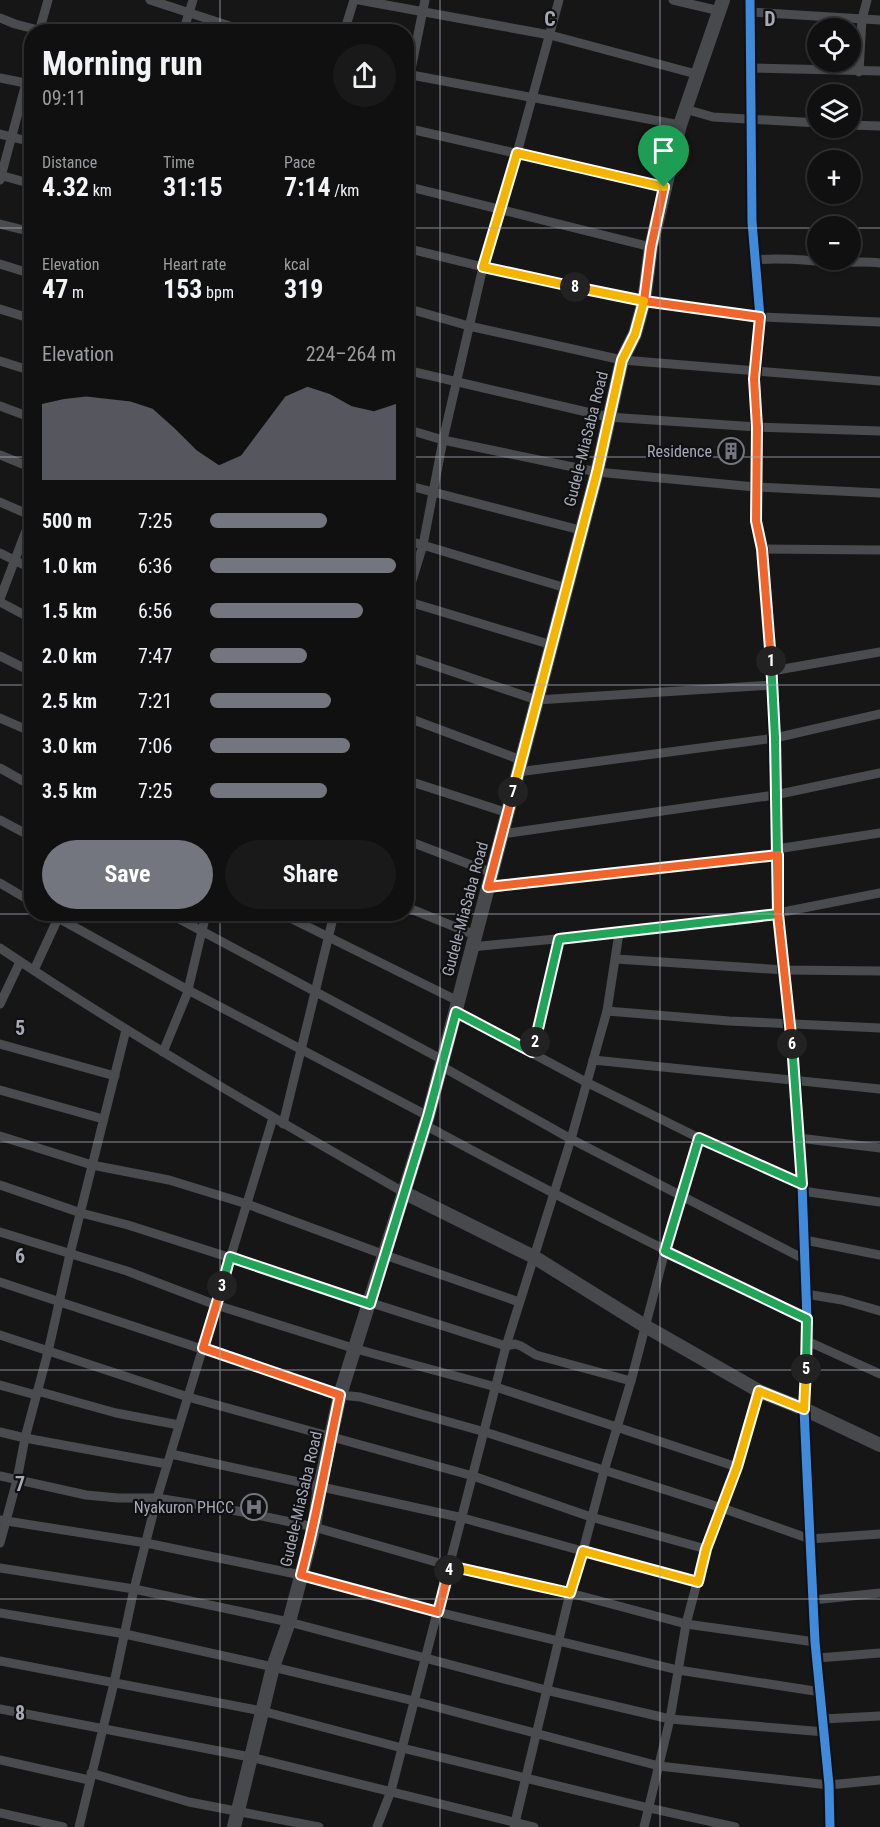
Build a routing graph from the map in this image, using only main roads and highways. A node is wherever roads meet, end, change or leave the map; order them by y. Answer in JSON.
{"nodes":[{"id":1,"x":722,"y":5,"type":"edge"},
{"id":2,"x":405,"y":1193,"type":"junction"},
{"id":3,"x":880,"y":1445,"type":"edge"},
{"id":4,"x":234,"y":1827,"type":"edge"}],
"edges":[{"from":1,"to":2,"type":"main road","name":"Gudele-MiaSaba Road"},
{"from":2,"to":3,"type":"main road"},
{"from":2,"to":4,"type":"main road","name":"Gudele-MiaSaba Road"}]}
